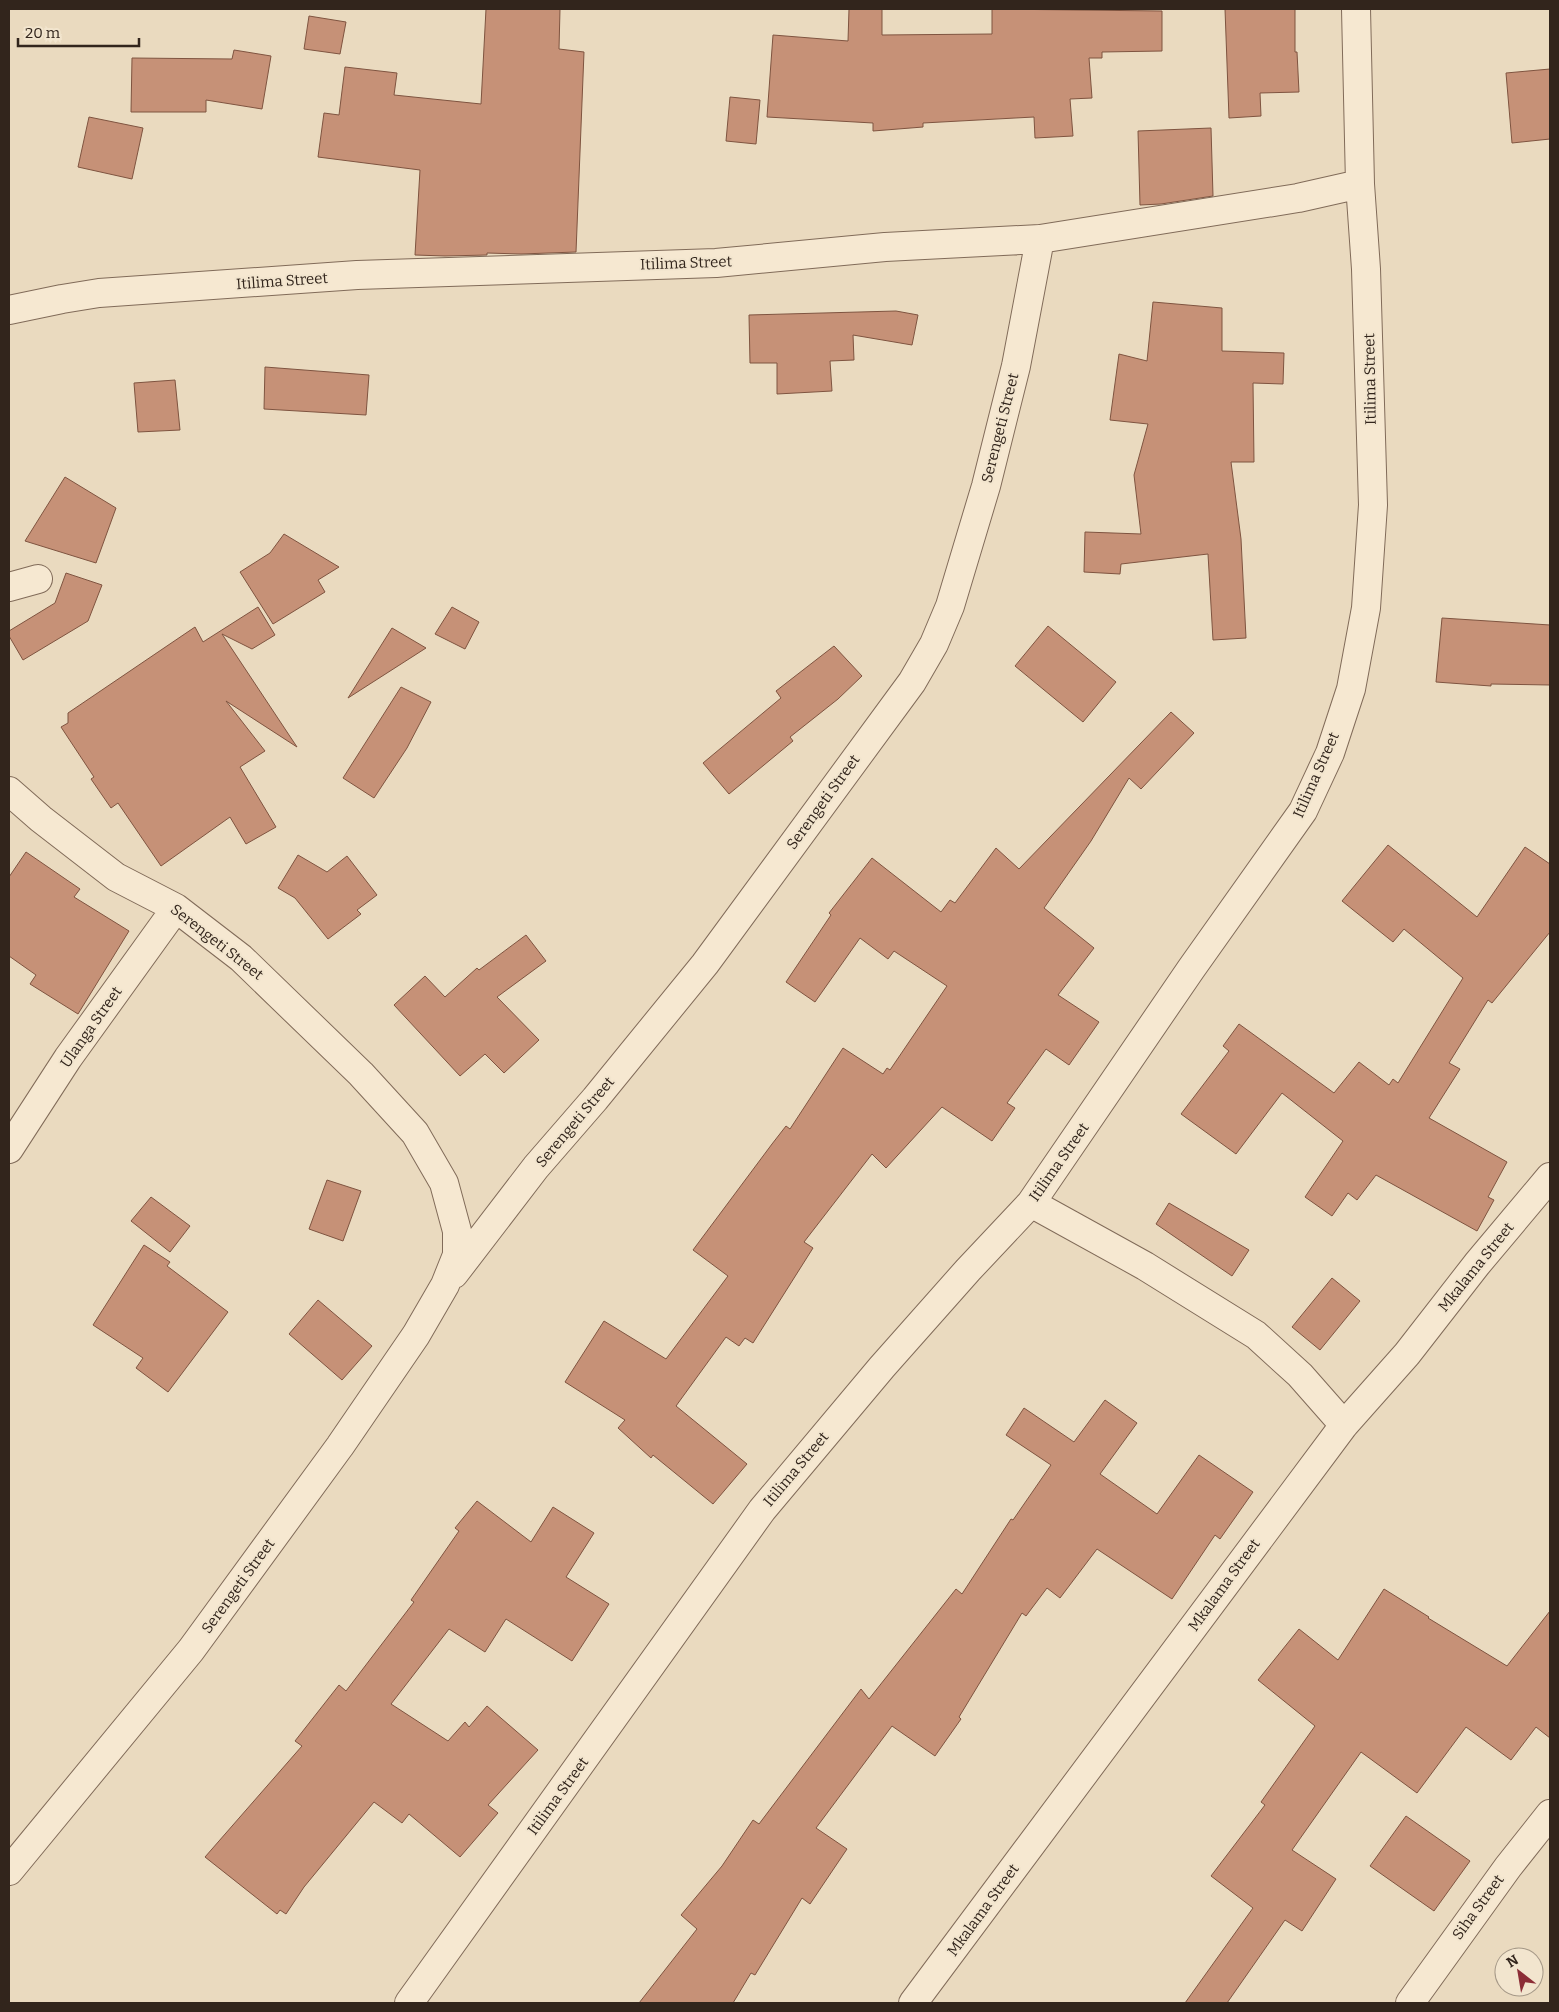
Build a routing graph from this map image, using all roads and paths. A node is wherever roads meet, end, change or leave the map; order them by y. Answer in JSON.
{"nodes":[{"id":1,"x":1356,"y":9,"type":"edge"},
{"id":2,"x":1360,"y":184,"type":"junction"},
{"id":3,"x":1040,"y":239,"type":"junction"},
{"id":4,"x":9,"y":310,"type":"edge"},
{"id":5,"x":38,"y":579,"type":"dead end"},
{"id":6,"x":9,"y":587,"type":"edge"},
{"id":7,"x":9,"y":791,"type":"edge"},
{"id":8,"x":176,"y":908,"type":"junction"},
{"id":9,"x":9,"y":1149,"type":"edge"},
{"id":10,"x":1550,"y":1177,"type":"edge"},
{"id":11,"x":1031,"y":1203,"type":"junction"},
{"id":12,"x":445,"y":1285,"type":"junction"},
{"id":13,"x":1344,"y":1425,"type":"junction"},
{"id":14,"x":1550,"y":1814,"type":"edge"},
{"id":15,"x":9,"y":1871,"type":"edge"},
{"id":16,"x":409,"y":2003,"type":"edge"},
{"id":17,"x":913,"y":2003,"type":"edge"},
{"id":18,"x":1410,"y":2003,"type":"edge"}],
"edges":[{"from":1,"to":2,"type":"street","name":"Itilima Street"},
{"from":2,"to":3,"type":"street","name":"Itilima Street"},
{"from":2,"to":11,"type":"street","name":"Itilima Street"},
{"from":3,"to":4,"type":"street","name":"Itilima Street"},
{"from":3,"to":12,"type":"street","name":"Serengeti Street"},
{"from":5,"to":6,"type":"street"},
{"from":7,"to":8,"type":"street","name":"Serengeti Street"},
{"from":8,"to":9,"type":"street","name":"Ulanga Street"},
{"from":8,"to":12,"type":"street","name":"Serengeti Street"},
{"from":10,"to":13,"type":"street","name":"Mkalama Street"},
{"from":11,"to":13,"type":"street"},
{"from":11,"to":16,"type":"street","name":"Itilima Street"},
{"from":12,"to":15,"type":"street","name":"Serengeti Street"},
{"from":13,"to":17,"type":"street","name":"Mkalama Street"},
{"from":14,"to":18,"type":"street","name":"Siha Street"}]}
